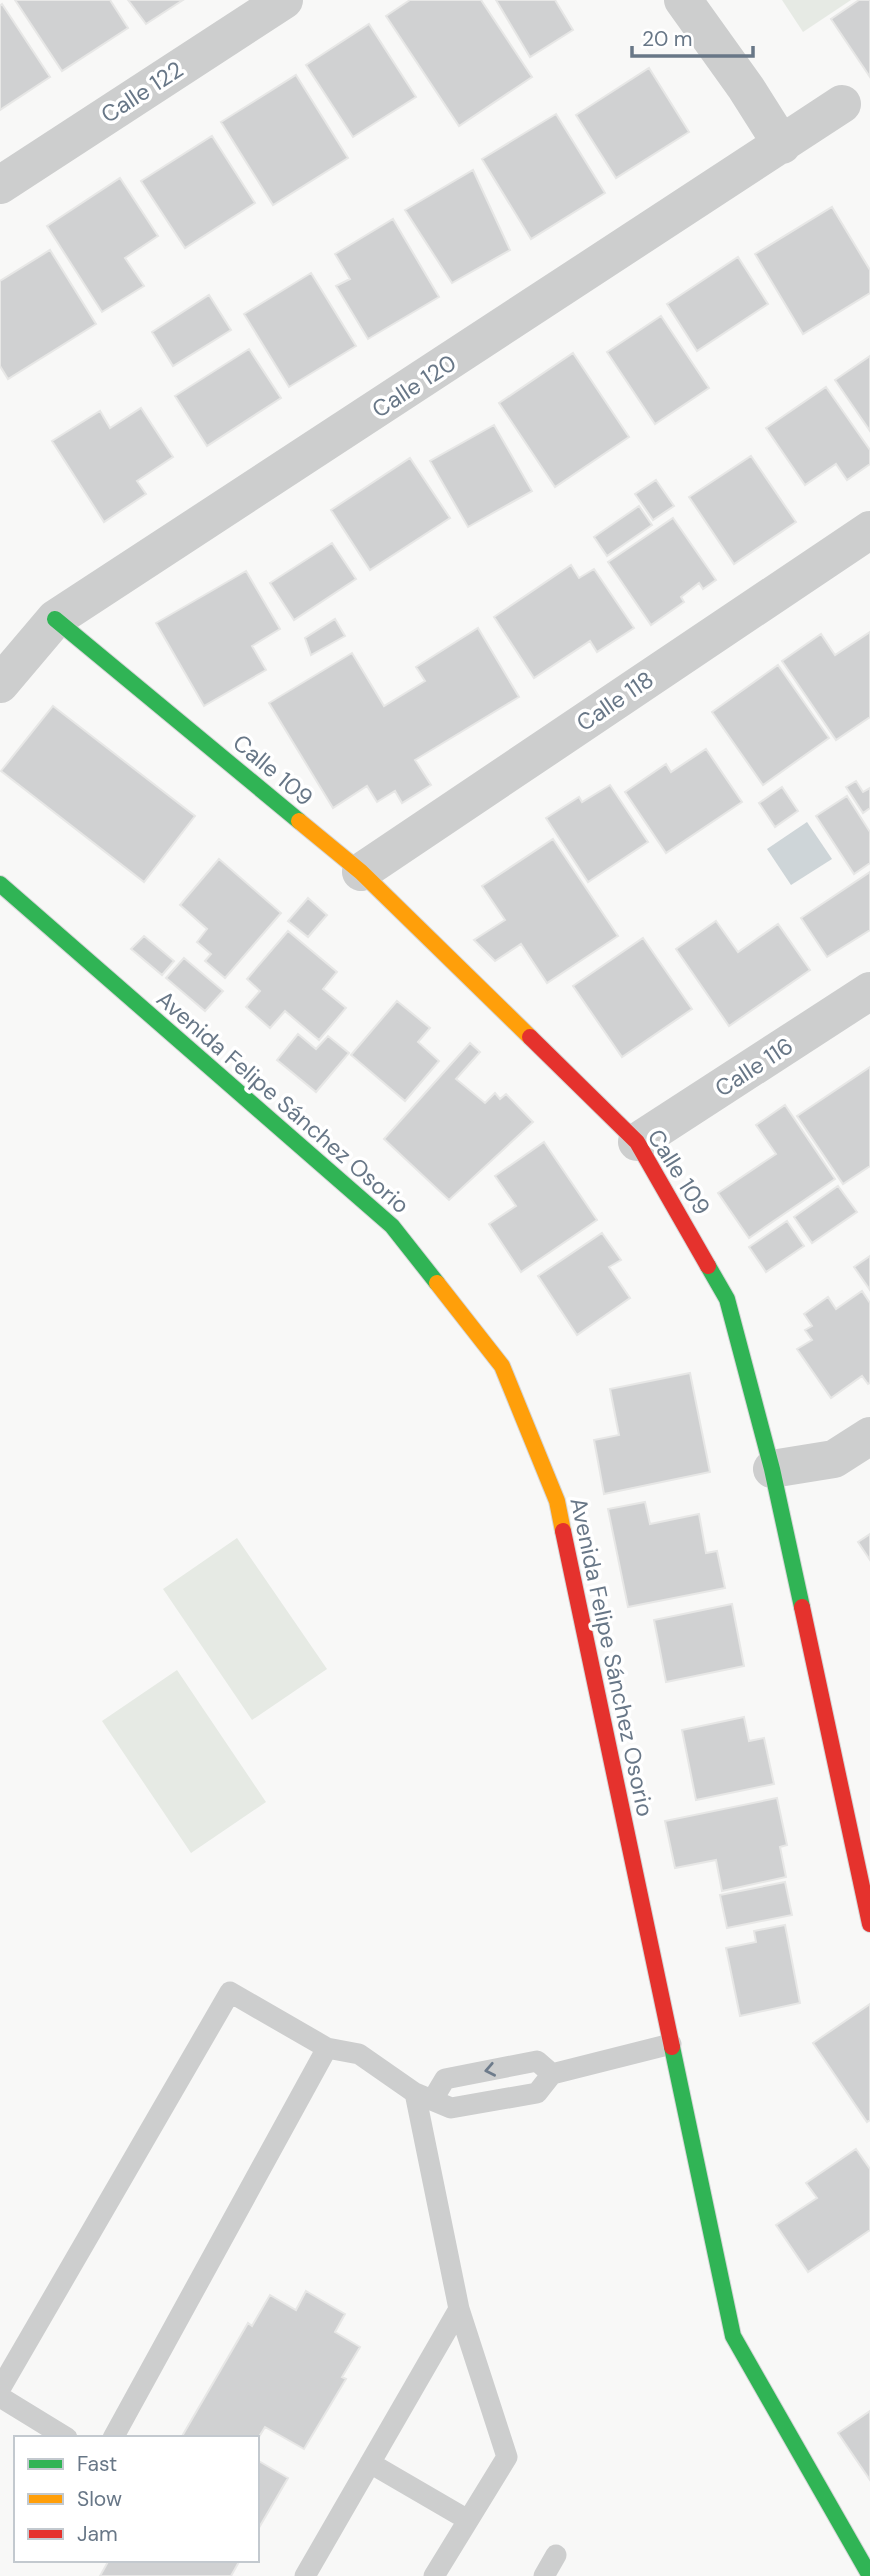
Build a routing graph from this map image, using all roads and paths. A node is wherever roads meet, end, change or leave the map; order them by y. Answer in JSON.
{"nodes":[{"id":1,"x":284,"y":0,"type":"edge"},
{"id":2,"x":683,"y":0,"type":"edge"},
{"id":3,"x":842,"y":104,"type":"dead end"},
{"id":4,"x":782,"y":145,"type":"junction"},
{"id":5,"x":0,"y":185,"type":"edge"},
{"id":6,"x":870,"y":530,"type":"edge"},
{"id":7,"x":55,"y":620,"type":"junction"},
{"id":8,"x":0,"y":684,"type":"edge"},
{"id":9,"x":361,"y":872,"type":"junction"},
{"id":10,"x":0,"y":884,"type":"edge"},
{"id":11,"x":870,"y":991,"type":"edge"},
{"id":12,"x":637,"y":1142,"type":"junction"},
{"id":13,"x":870,"y":1436,"type":"edge"},
{"id":14,"x":772,"y":1469,"type":"junction"},
{"id":15,"x":868,"y":1904,"type":"edge"},
{"id":16,"x":671,"y":2044,"type":"junction"},
{"id":17,"x":327,"y":2048,"type":"junction"},
{"id":18,"x":552,"y":2074,"type":"junction"},
{"id":19,"x":424,"y":2096,"type":"junction"},
{"id":20,"x":459,"y":2309,"type":"junction"},
{"id":21,"x":0,"y":2389,"type":"edge"},
{"id":22,"x":0,"y":2397,"type":"edge"},
{"id":23,"x":64,"y":2436,"type":"edge"},
{"id":24,"x":114,"y":2436,"type":"edge"},
{"id":25,"x":370,"y":2462,"type":"junction"},
{"id":26,"x":468,"y":2521,"type":"junction"},
{"id":27,"x":556,"y":2555,"type":"dead end"},
{"id":28,"x":305,"y":2576,"type":"edge"},
{"id":29,"x":434,"y":2576,"type":"edge"},
{"id":30,"x":544,"y":2576,"type":"edge"},
{"id":31,"x":870,"y":2576,"type":"edge"}],
"edges":[{"from":1,"to":5,"type":"street","name":"Calle 122"},
{"from":2,"to":4,"type":"street"},
{"from":3,"to":4,"type":"street","name":"Calle 120"},
{"from":4,"to":7,"type":"street","name":"Calle 120"},
{"from":6,"to":9,"type":"street","name":"Calle 118"},
{"from":7,"to":8,"type":"street","name":"Calle 120"},
{"from":7,"to":9,"type":"street","name":"Calle 109"},
{"from":9,"to":12,"type":"street","name":"Calle 109"},
{"from":10,"to":16,"type":"street","name":"Avenida Felipe Sánchez Osorio"},
{"from":11,"to":12,"type":"street","name":"Calle 116"},
{"from":12,"to":14,"type":"street","name":"Calle 109"},
{"from":13,"to":14,"type":"street"},
{"from":14,"to":15,"type":"street","name":"Calle 109"},
{"from":16,"to":18,"type":"lane"},
{"from":16,"to":31,"type":"street","name":"Avenida Felipe Sánchez Osorio"},
{"from":17,"to":19,"type":"lane"},
{"from":17,"to":21,"type":"lane"},
{"from":17,"to":24,"type":"lane"},
{"from":18,"to":19,"type":"lane"},
{"from":18,"to":19,"type":"lane","one_way":true},
{"from":19,"to":20,"type":"lane"},
{"from":20,"to":25,"type":"lane"},
{"from":20,"to":26,"type":"lane"},
{"from":22,"to":23,"type":"lane"},
{"from":25,"to":26,"type":"lane"},
{"from":25,"to":28,"type":"lane"},
{"from":26,"to":29,"type":"lane"},
{"from":27,"to":30,"type":"lane"}]}
